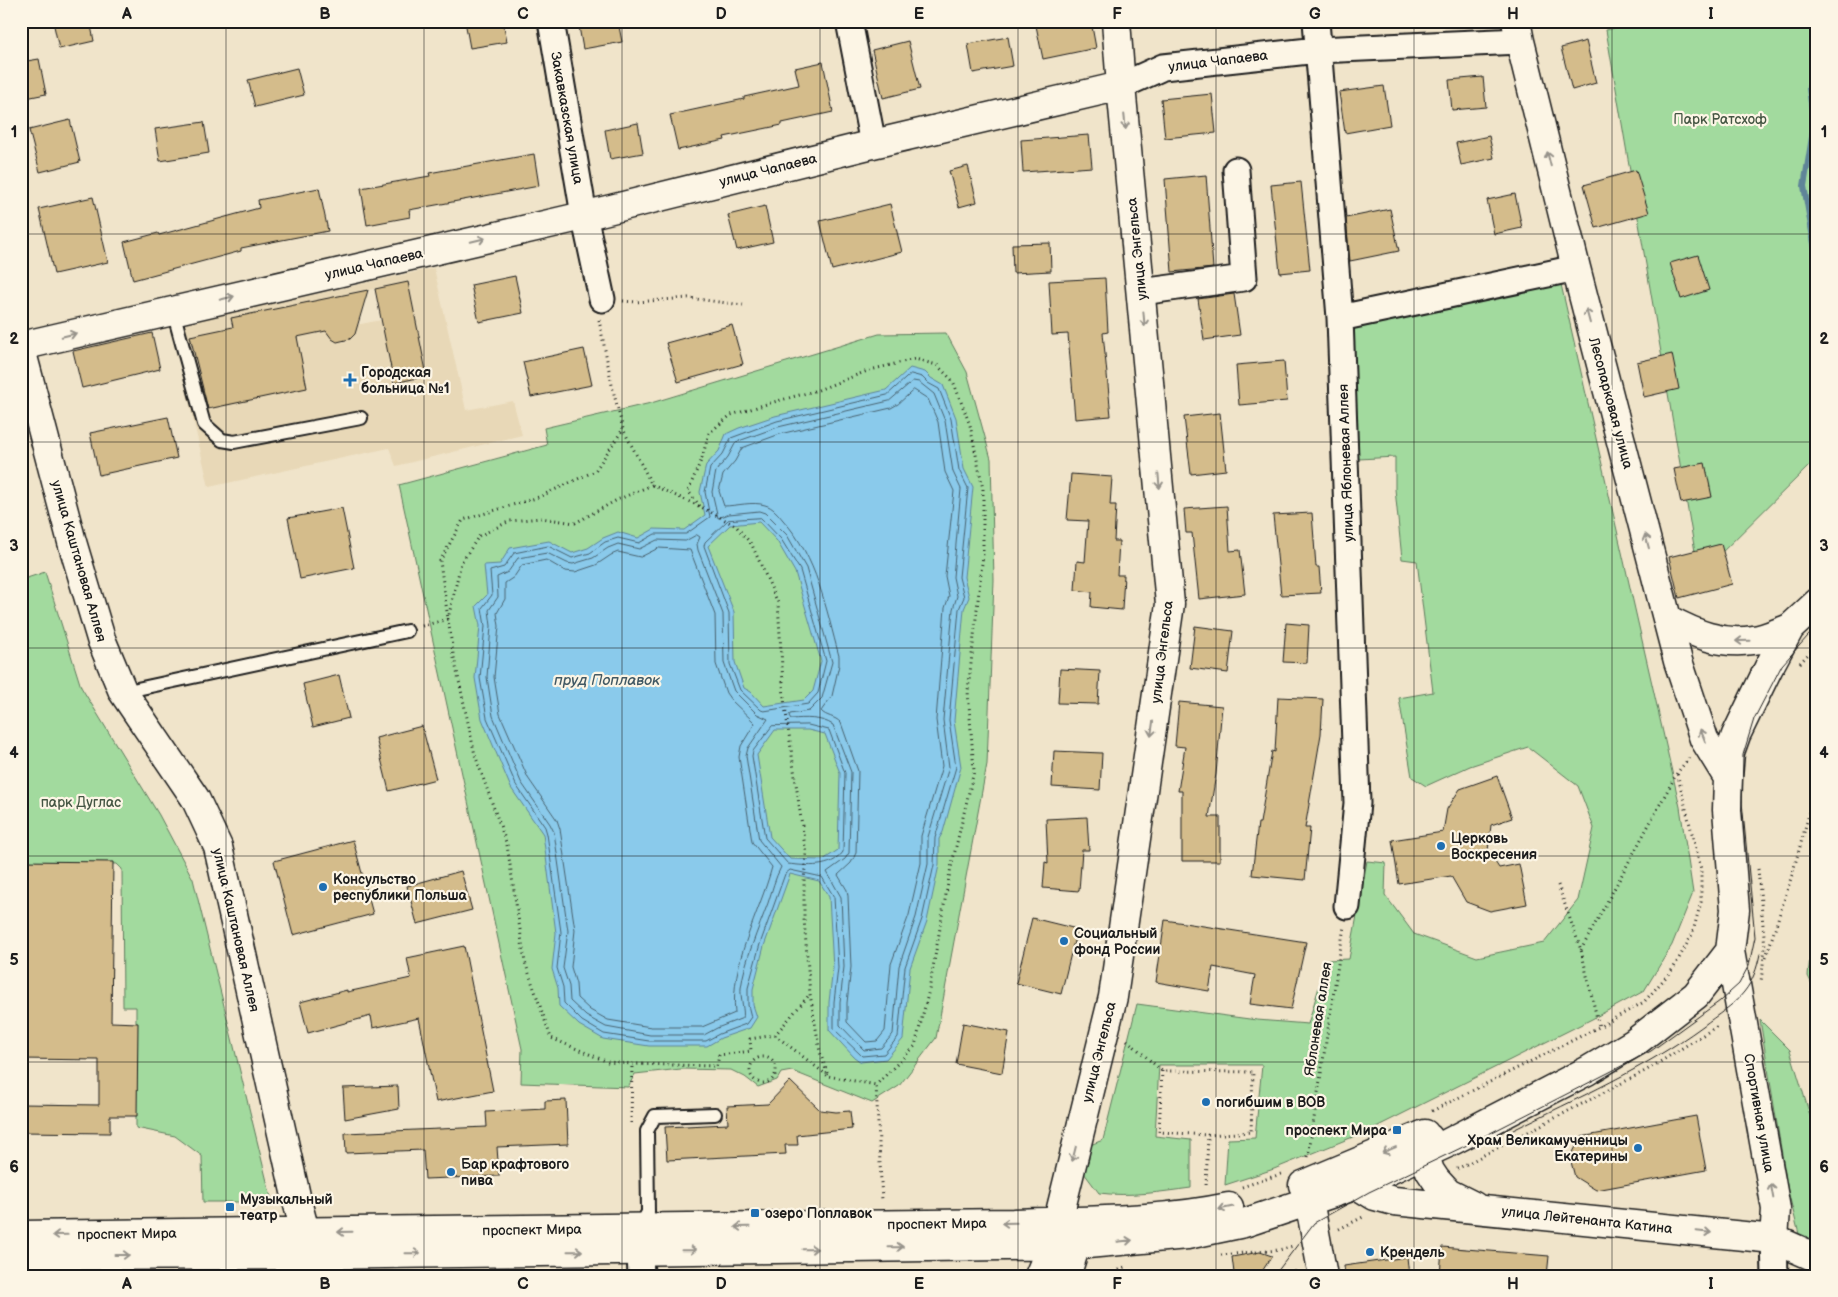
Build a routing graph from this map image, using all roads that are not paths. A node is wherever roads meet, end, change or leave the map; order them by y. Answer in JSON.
{"nodes":[{"id":1,"x":551,"y":21,"type":"edge"},
{"id":2,"x":849,"y":21,"type":"edge"},
{"id":3,"x":1116,"y":21,"type":"edge"},
{"id":4,"x":1316,"y":21,"type":"edge"},
{"id":5,"x":1518,"y":31,"type":"edge"},
{"id":6,"x":1318,"y":50,"type":"junction"},
{"id":7,"x":1121,"y":86,"type":"junction"},
{"id":8,"x":873,"y":144,"type":"junction"},
{"id":9,"x":1236,"y":170,"type":"dead end"},
{"id":10,"x":584,"y":215,"type":"junction"},
{"id":11,"x":1576,"y":268,"type":"junction"},
{"id":12,"x":1141,"y":292,"type":"junction"},
{"id":13,"x":602,"y":299,"type":"road end"},
{"id":14,"x":173,"y":310,"type":"junction"},
{"id":15,"x":1340,"y":318,"type":"junction"},
{"id":16,"x":21,"y":347,"type":"edge"},
{"id":17,"x":361,"y":418,"type":"dead end"},
{"id":18,"x":1817,"y":603,"type":"edge"},
{"id":19,"x":1667,"y":619,"type":"junction"},
{"id":20,"x":1790,"y":628,"type":"junction"},
{"id":21,"x":407,"y":631,"type":"road end"},
{"id":22,"x":123,"y":692,"type":"junction"},
{"id":23,"x":1728,"y":778,"type":"junction"},
{"id":24,"x":1348,"y":906,"type":"road end"},
{"id":25,"x":1730,"y":951,"type":"junction"},
{"id":26,"x":1696,"y":995,"type":"junction"},
{"id":27,"x":1739,"y":1013,"type":"junction"},
{"id":28,"x":716,"y":1114,"type":"dead end"},
{"id":29,"x":1428,"y":1133,"type":"junction"},
{"id":30,"x":1303,"y":1181,"type":"junction"},
{"id":31,"x":1357,"y":1185,"type":"junction"},
{"id":32,"x":1482,"y":1210,"type":"junction"},
{"id":33,"x":1066,"y":1233,"type":"junction"},
{"id":34,"x":21,"y":1235,"type":"edge"},
{"id":35,"x":1774,"y":1239,"type":"junction"},
{"id":36,"x":640,"y":1252,"type":"edge"},
{"id":37,"x":311,"y":1254,"type":"edge"},
{"id":38,"x":21,"y":1256,"type":"edge"},
{"id":39,"x":1817,"y":1258,"type":"edge"},
{"id":40,"x":1039,"y":1276,"type":"edge"},
{"id":41,"x":1066,"y":1276,"type":"edge"},
{"id":42,"x":1323,"y":1276,"type":"edge"},
{"id":43,"x":1775,"y":1276,"type":"edge"}],
"edges":[{"from":1,"to":10,"type":"street","name":"Закавказская улица"},
{"from":2,"to":8,"type":"street"},
{"from":3,"to":7,"type":"street","name":"улица Энгельса"},
{"from":4,"to":6,"type":"street","name":"улица Яблоневая Аллея"},
{"from":5,"to":6,"type":"street","name":"улица Чапаева"},
{"from":11,"to":5,"type":"street","name":"Лесопарковая улица","one_way":true},
{"from":6,"to":7,"type":"street","name":"улица Чапаева"},
{"from":6,"to":15,"type":"street","name":"улица Яблоневая Аллея"},
{"from":7,"to":8,"type":"street","name":"улица Чапаева"},
{"from":7,"to":12,"type":"street","name":"улица Энгельса","one_way":true},
{"from":8,"to":10,"type":"street","name":"улица Чапаева"},
{"from":9,"to":12,"type":"street"},
{"from":10,"to":13,"type":"street","name":"Закавказская улица"},
{"from":14,"to":10,"type":"street","name":"улица Чапаева","one_way":true},
{"from":11,"to":15,"type":"street"},
{"from":19,"to":11,"type":"street","name":"Лесопарковая улица","one_way":true},
{"from":12,"to":33,"type":"street","name":"улица Энгельса","one_way":true},
{"from":16,"to":14,"type":"street","name":"улица Чапаева","one_way":true},
{"from":14,"to":17,"type":"lane"},
{"from":15,"to":24,"type":"street","name":"улица Яблоневая Аллея"},
{"from":16,"to":22,"type":"street","name":"улица Каштановая Аллея"},
{"from":18,"to":20,"type":"street"},
{"from":20,"to":19,"type":"street","one_way":true},
{"from":23,"to":19,"type":"street","name":"Лесопарковая улица","one_way":true},
{"from":20,"to":23,"type":"street"},
{"from":21,"to":22,"type":"lane"},
{"from":22,"to":37,"type":"street","name":"улица Каштановая Аллея"},
{"from":23,"to":25,"type":"street"},
{"from":25,"to":26,"type":"street"},
{"from":25,"to":27,"type":"street","name":"Спортивная улица"},
{"from":26,"to":27,"type":"street"},
{"from":26,"to":29,"type":"street"},
{"from":35,"to":27,"type":"street","name":"Спортивная улица","one_way":true},
{"from":28,"to":36,"type":"lane"},
{"from":29,"to":30,"type":"street","name":"проспект Мира","one_way":true},
{"from":29,"to":31,"type":"street","name":"проспект Мира"},
{"from":29,"to":32,"type":"street"},
{"from":30,"to":31,"type":"street","name":"проспект Мира"},
{"from":30,"to":33,"type":"street","name":"проспект Мира"},
{"from":30,"to":42,"type":"street"},
{"from":31,"to":32,"type":"street","name":"улица Лейтенанта Катина"},
{"from":32,"to":35,"type":"street","name":"улица Лейтенанта Катина","one_way":true},
{"from":33,"to":36,"type":"street","name":"проспект Мира"},
{"from":33,"to":40,"type":"street"},
{"from":33,"to":41,"type":"street"},
{"from":37,"to":34,"type":"street","name":"проспект Мира","one_way":true},
{"from":35,"to":39,"type":"street","name":"улица Лейтенанта Катина"},
{"from":35,"to":43,"type":"street","name":"Спортивная улица"},
{"from":36,"to":37,"type":"street","name":"проспект Мира"},
{"from":38,"to":37,"type":"street","name":"проспект Мира","one_way":true}]}
